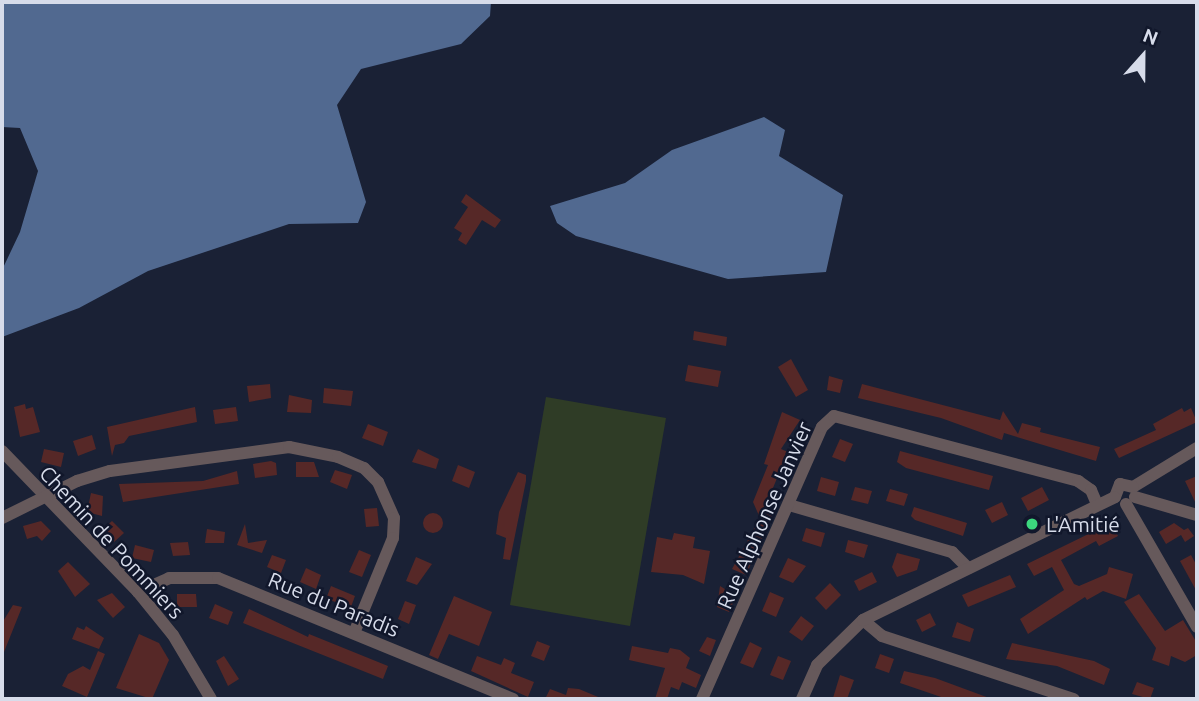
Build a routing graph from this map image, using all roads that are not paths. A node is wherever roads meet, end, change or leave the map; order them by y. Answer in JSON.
{"nodes":[{"id":1,"x":1197,"y":449,"type":"edge"},
{"id":2,"x":2,"y":451,"type":"edge"},
{"id":3,"x":1127,"y":496,"type":"junction"},
{"id":4,"x":46,"y":499,"type":"junction"},
{"id":5,"x":1097,"y":504,"type":"junction"},
{"id":6,"x":789,"y":505,"type":"junction"},
{"id":7,"x":1197,"y":514,"type":"edge"},
{"id":8,"x":2,"y":518,"type":"edge"},
{"id":9,"x":968,"y":568,"type":"junction"},
{"id":10,"x":138,"y":592,"type":"junction"},
{"id":11,"x":863,"y":620,"type":"junction"},
{"id":12,"x":1197,"y":627,"type":"edge"},
{"id":13,"x":354,"y":633,"type":"junction"},
{"id":14,"x":1038,"y":694,"type":"edge"},
{"id":15,"x":211,"y":699,"type":"edge"},
{"id":16,"x":513,"y":699,"type":"edge"},
{"id":17,"x":702,"y":699,"type":"edge"},
{"id":18,"x":802,"y":699,"type":"edge"},
{"id":19,"x":1074,"y":699,"type":"edge"}],
"edges":[{"from":1,"to":3,"type":"street"},
{"from":2,"to":4,"type":"street","name":"Chemin de Pommiers"},
{"from":3,"to":5,"type":"street"},
{"from":3,"to":7,"type":"street"},
{"from":3,"to":12,"type":"street"},
{"from":4,"to":8,"type":"street"},
{"from":4,"to":10,"type":"street","name":"Chemin de Pommiers"},
{"from":4,"to":13,"type":"street"},
{"from":5,"to":6,"type":"street","name":"Rue Alphonse Janvier"},
{"from":5,"to":9,"type":"street"},
{"from":6,"to":9,"type":"street"},
{"from":6,"to":17,"type":"street","name":"Rue Alphonse Janvier"},
{"from":9,"to":11,"type":"street"},
{"from":10,"to":13,"type":"street","name":"Rue du Paradis"},
{"from":10,"to":15,"type":"street","name":"Chemin de Pommiers"},
{"from":11,"to":14,"type":"street"},
{"from":11,"to":18,"type":"street"},
{"from":13,"to":16,"type":"street","name":"Rue du Paradis"},
{"from":14,"to":19,"type":"street"}]}
